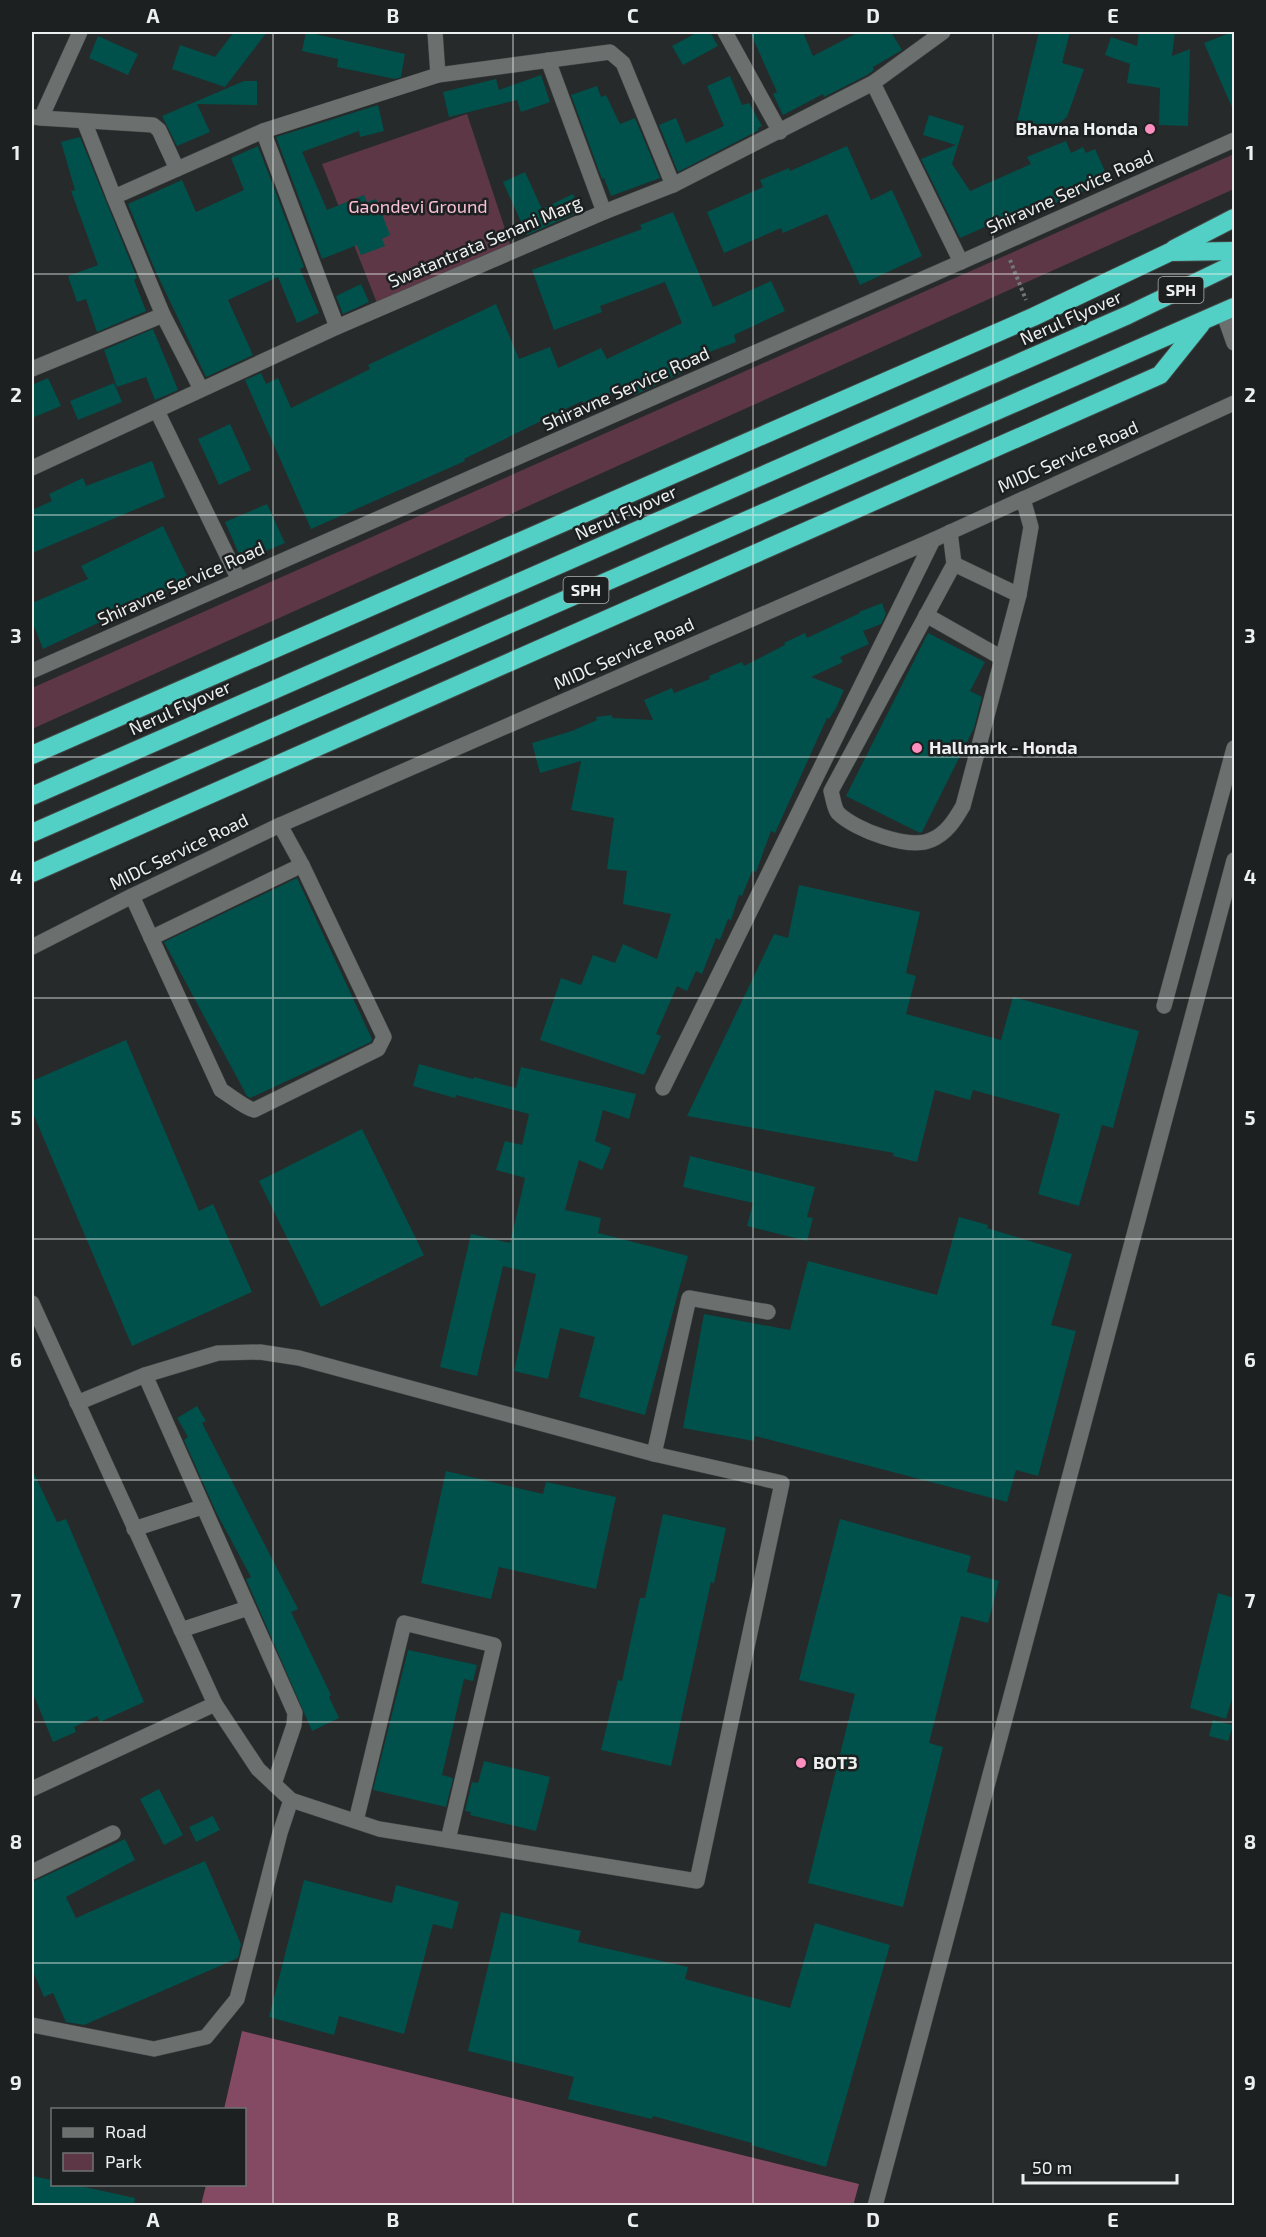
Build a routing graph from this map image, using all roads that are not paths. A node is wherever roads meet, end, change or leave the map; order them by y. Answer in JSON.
{"nodes":[{"id":1,"x":80,"y":32,"type":"edge"},
{"id":2,"x":435,"y":32,"type":"edge"},
{"id":3,"x":725,"y":32,"type":"edge"},
{"id":4,"x":943,"y":32,"type":"edge"},
{"id":5,"x":548,"y":60,"type":"junction"},
{"id":6,"x":438,"y":75,"type":"junction"},
{"id":7,"x":873,"y":82,"type":"junction"},
{"id":8,"x":36,"y":117,"type":"edge"},
{"id":9,"x":84,"y":121,"type":"junction"},
{"id":10,"x":263,"y":131,"type":"junction"},
{"id":11,"x":780,"y":132,"type":"junction"},
{"id":12,"x":1234,"y":140,"type":"edge"},
{"id":13,"x":177,"y":169,"type":"junction"},
{"id":14,"x":673,"y":185,"type":"junction"},
{"id":15,"x":114,"y":197,"type":"junction"},
{"id":16,"x":604,"y":212,"type":"junction"},
{"id":17,"x":1234,"y":218,"type":"edge"},
{"id":18,"x":1234,"y":251,"type":"edge"},
{"id":19,"x":1170,"y":252,"type":"junction"},
{"id":20,"x":961,"y":262,"type":"junction"},
{"id":21,"x":1234,"y":264,"type":"edge"},
{"id":22,"x":1229,"y":309,"type":"edge"},
{"id":23,"x":163,"y":315,"type":"junction"},
{"id":24,"x":1204,"y":321,"type":"junction"},
{"id":25,"x":337,"y":327,"type":"junction"},
{"id":26,"x":1234,"y":343,"type":"edge"},
{"id":27,"x":32,"y":369,"type":"edge"},
{"id":28,"x":201,"y":389,"type":"junction"},
{"id":29,"x":1234,"y":403,"type":"edge"},
{"id":30,"x":157,"y":411,"type":"junction"},
{"id":31,"x":32,"y":468,"type":"edge"},
{"id":32,"x":1023,"y":499,"type":"junction"},
{"id":33,"x":950,"y":532,"type":"junction"},
{"id":34,"x":933,"y":540,"type":"junction"},
{"id":35,"x":954,"y":564,"type":"junction"},
{"id":36,"x":240,"y":580,"type":"junction"},
{"id":37,"x":1019,"y":595,"type":"junction"},
{"id":38,"x":926,"y":615,"type":"junction"},
{"id":39,"x":1002,"y":658,"type":"junction"},
{"id":40,"x":32,"y":671,"type":"edge"},
{"id":41,"x":1234,"y":748,"type":"edge"},
{"id":42,"x":32,"y":755,"type":"edge"},
{"id":43,"x":32,"y":796,"type":"edge"},
{"id":44,"x":280,"y":825,"type":"junction"},
{"id":45,"x":32,"y":833,"type":"edge"},
{"id":46,"x":1234,"y":860,"type":"edge"},
{"id":47,"x":302,"y":865,"type":"junction"},
{"id":48,"x":32,"y":873,"type":"edge"},
{"id":49,"x":132,"y":896,"type":"junction"},
{"id":50,"x":151,"y":938,"type":"junction"},
{"id":51,"x":32,"y":947,"type":"edge"},
{"id":52,"x":1164,"y":1006,"type":"dead end"},
{"id":53,"x":663,"y":1088,"type":"dead end"},
{"id":54,"x":32,"y":1303,"type":"edge"},
{"id":55,"x":768,"y":1312,"type":"dead end"},
{"id":56,"x":145,"y":1376,"type":"junction"},
{"id":57,"x":77,"y":1403,"type":"junction"},
{"id":58,"x":654,"y":1454,"type":"junction"},
{"id":59,"x":202,"y":1507,"type":"junction"},
{"id":60,"x":134,"y":1529,"type":"junction"},
{"id":61,"x":248,"y":1608,"type":"junction"},
{"id":62,"x":181,"y":1630,"type":"junction"},
{"id":63,"x":215,"y":1704,"type":"junction"},
{"id":64,"x":274,"y":1784,"type":"junction"},
{"id":65,"x":32,"y":1789,"type":"edge"},
{"id":66,"x":291,"y":1800,"type":"junction"},
{"id":67,"x":356,"y":1821,"type":"junction"},
{"id":68,"x":112,"y":1833,"type":"dead end"},
{"id":69,"x":448,"y":1840,"type":"junction"},
{"id":70,"x":32,"y":1872,"type":"edge"},
{"id":71,"x":32,"y":2025,"type":"edge"},
{"id":72,"x":875,"y":2205,"type":"edge"}],
"edges":[{"from":1,"to":8,"type":"street"},
{"from":2,"to":6,"type":"street"},
{"from":3,"to":11,"type":"street"},
{"from":4,"to":7,"type":"street","name":"Swatantrata Senani Marg"},
{"from":5,"to":6,"type":"street"},
{"from":5,"to":14,"type":"street"},
{"from":5,"to":16,"type":"street"},
{"from":6,"to":10,"type":"street"},
{"from":7,"to":11,"type":"street","name":"Swatantrata Senani Marg"},
{"from":7,"to":20,"type":"street"},
{"from":8,"to":9,"type":"street"},
{"from":9,"to":13,"type":"street"},
{"from":9,"to":15,"type":"street"},
{"from":10,"to":13,"type":"street"},
{"from":10,"to":25,"type":"street"},
{"from":11,"to":14,"type":"street","name":"Swatantrata Senani Marg"},
{"from":12,"to":20,"type":"street","name":"Shiravne Service Road"},
{"from":13,"to":15,"type":"street"},
{"from":14,"to":16,"type":"street","name":"Swatantrata Senani Marg"},
{"from":15,"to":23,"type":"street"},
{"from":16,"to":25,"type":"street","name":"Swatantrata Senani Marg"},
{"from":17,"to":19,"type":"highway"},
{"from":18,"to":19,"type":"highway"},
{"from":19,"to":42,"type":"highway"},
{"from":20,"to":36,"type":"street","name":"Shiravne Service Road"},
{"from":21,"to":43,"type":"highway","name":"Nerul Flyover","number":"SPH"},
{"from":22,"to":24,"type":"highway","number":"SPH"},
{"from":22,"to":26,"type":"street"},
{"from":23,"to":27,"type":"street"},
{"from":23,"to":28,"type":"street"},
{"from":24,"to":45,"type":"highway","number":"SPH"},
{"from":24,"to":48,"type":"highway"},
{"from":25,"to":28,"type":"street","name":"Swatantrata Senani Marg"},
{"from":28,"to":30,"type":"street","name":"Swatantrata Senani Marg"},
{"from":29,"to":32,"type":"street","name":"MIDC Service Road"},
{"from":30,"to":31,"type":"street","name":"Swatantrata Senani Marg"},
{"from":30,"to":36,"type":"street"},
{"from":32,"to":33,"type":"street","name":"MIDC Service Road"},
{"from":32,"to":37,"type":"street"},
{"from":33,"to":34,"type":"street","name":"MIDC Service Road"},
{"from":33,"to":35,"type":"street"},
{"from":34,"to":44,"type":"street","name":"MIDC Service Road"},
{"from":34,"to":53,"type":"street"},
{"from":35,"to":37,"type":"street"},
{"from":35,"to":38,"type":"street"},
{"from":36,"to":40,"type":"street","name":"Shiravne Service Road"},
{"from":37,"to":39,"type":"street"},
{"from":38,"to":39,"type":"street"},
{"from":38,"to":39,"type":"street"},
{"from":41,"to":52,"type":"street"},
{"from":44,"to":47,"type":"street"},
{"from":44,"to":49,"type":"street","name":"MIDC Service Road"},
{"from":46,"to":72,"type":"street"},
{"from":47,"to":50,"type":"street"},
{"from":47,"to":50,"type":"street"},
{"from":49,"to":50,"type":"street"},
{"from":49,"to":51,"type":"street","name":"MIDC Service Road"},
{"from":54,"to":57,"type":"street"},
{"from":55,"to":58,"type":"street"},
{"from":56,"to":57,"type":"street"},
{"from":56,"to":58,"type":"street"},
{"from":56,"to":59,"type":"street"},
{"from":57,"to":60,"type":"street"},
{"from":58,"to":69,"type":"street"},
{"from":59,"to":60,"type":"street"},
{"from":59,"to":61,"type":"street"},
{"from":60,"to":62,"type":"street"},
{"from":61,"to":62,"type":"street"},
{"from":61,"to":64,"type":"street"},
{"from":62,"to":63,"type":"street"},
{"from":63,"to":64,"type":"street"},
{"from":63,"to":65,"type":"street"},
{"from":64,"to":66,"type":"street"},
{"from":66,"to":67,"type":"street"},
{"from":66,"to":71,"type":"street"},
{"from":67,"to":69,"type":"street"},
{"from":67,"to":69,"type":"street"},
{"from":68,"to":70,"type":"street"}]}
